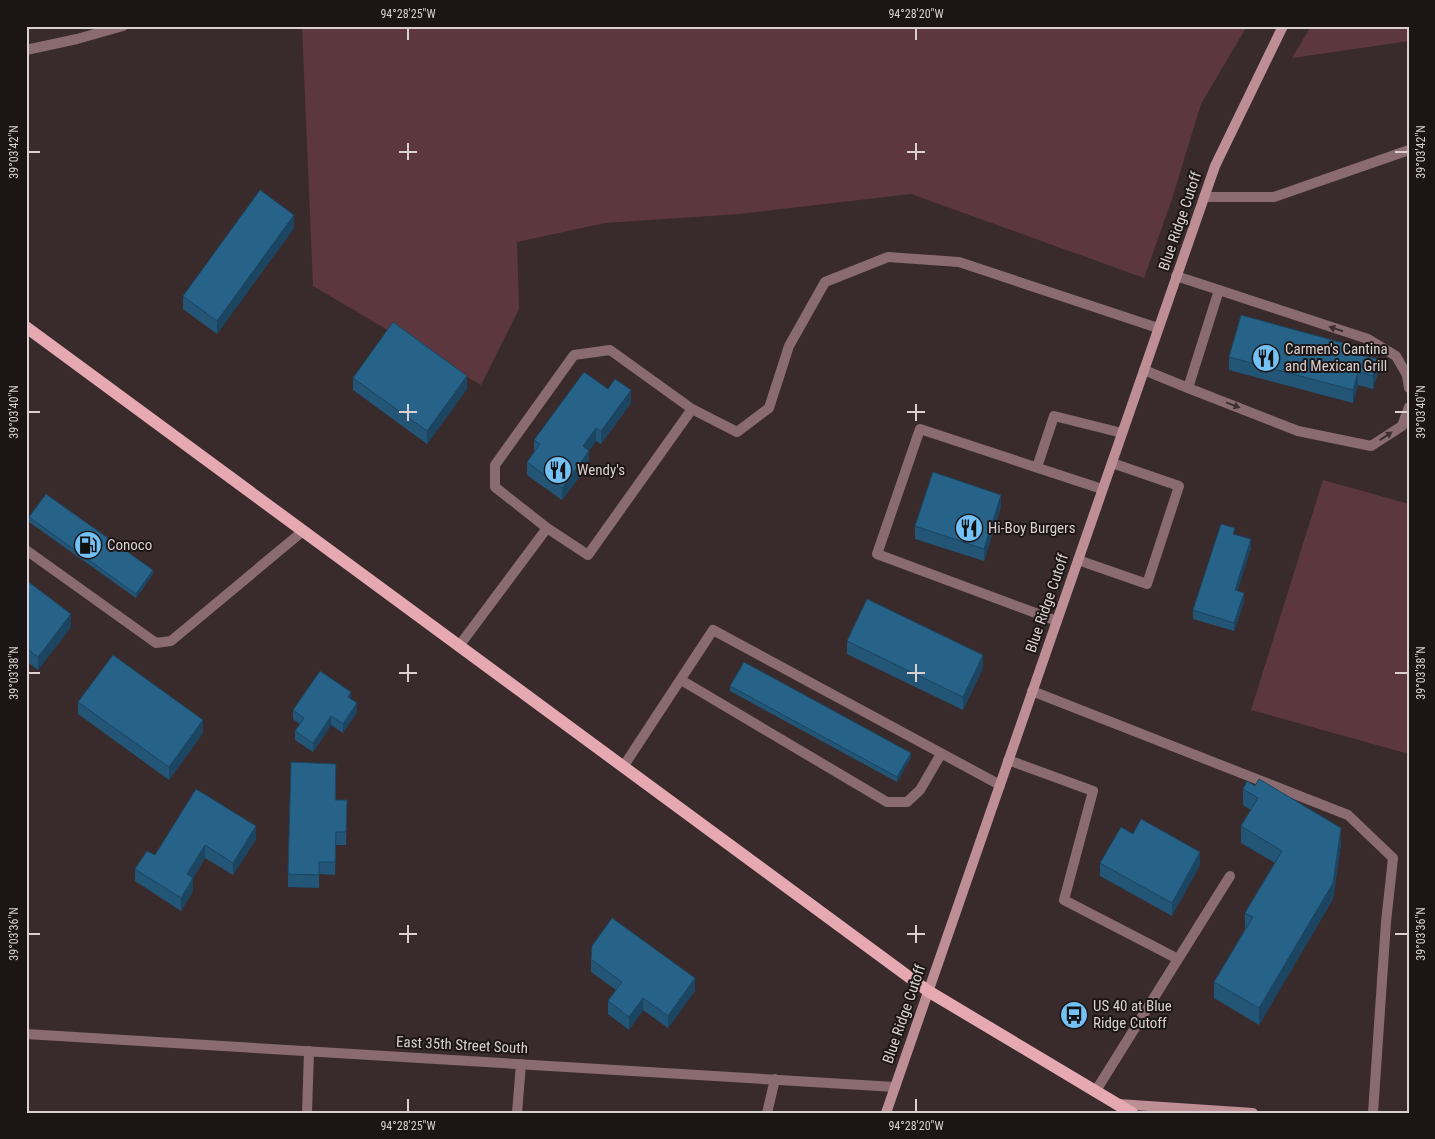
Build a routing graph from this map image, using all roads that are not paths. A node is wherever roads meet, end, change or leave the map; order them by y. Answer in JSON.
{"nodes":[{"id":1,"x":123,"y":26,"type":"edge"},
{"id":2,"x":1283,"y":26,"type":"edge"},
{"id":3,"x":26,"y":50,"type":"edge"},
{"id":4,"x":1409,"y":150,"type":"edge"},
{"id":5,"x":1204,"y":197,"type":"junction"},
{"id":6,"x":1176,"y":276,"type":"junction"},
{"id":7,"x":1219,"y":290,"type":"junction"},
{"id":8,"x":26,"y":326,"type":"edge"},
{"id":9,"x":1158,"y":328,"type":"junction"},
{"id":10,"x":1144,"y":370,"type":"junction"},
{"id":11,"x":1188,"y":388,"type":"junction"},
{"id":12,"x":1409,"y":388,"type":"edge"},
{"id":13,"x":1409,"y":407,"type":"edge"},
{"id":14,"x":692,"y":409,"type":"junction"},
{"id":15,"x":1122,"y":433,"type":"junction"},
{"id":16,"x":1112,"y":463,"type":"junction"},
{"id":17,"x":1037,"y":467,"type":"junction"},
{"id":18,"x":1102,"y":489,"type":"junction"},
{"id":19,"x":546,"y":528,"type":"junction"},
{"id":20,"x":303,"y":531,"type":"junction"},
{"id":21,"x":26,"y":550,"type":"edge"},
{"id":22,"x":1078,"y":560,"type":"junction"},
{"id":23,"x":1057,"y":621,"type":"junction"},
{"id":24,"x":459,"y":646,"type":"junction"},
{"id":25,"x":681,"y":680,"type":"junction"},
{"id":26,"x":1032,"y":691,"type":"junction"},
{"id":27,"x":941,"y":754,"type":"junction"},
{"id":28,"x":1008,"y":760,"type":"junction"},
{"id":29,"x":623,"y":767,"type":"junction"},
{"id":30,"x":1000,"y":785,"type":"junction"},
{"id":31,"x":1230,"y":876,"type":"dead end"},
{"id":32,"x":1178,"y":959,"type":"junction"},
{"id":33,"x":928,"y":991,"type":"junction"},
{"id":34,"x":26,"y":1034,"type":"edge"},
{"id":35,"x":309,"y":1051,"type":"junction"},
{"id":36,"x":521,"y":1064,"type":"junction"},
{"id":37,"x":775,"y":1080,"type":"junction"},
{"id":38,"x":895,"y":1087,"type":"junction"},
{"id":39,"x":1095,"y":1092,"type":"junction"},
{"id":40,"x":1117,"y":1104,"type":"junction"},
{"id":41,"x":307,"y":1113,"type":"edge"},
{"id":42,"x":517,"y":1113,"type":"edge"},
{"id":43,"x":768,"y":1113,"type":"edge"},
{"id":44,"x":886,"y":1113,"type":"edge"},
{"id":45,"x":1132,"y":1113,"type":"edge"},
{"id":46,"x":1253,"y":1113,"type":"edge"},
{"id":47,"x":1373,"y":1113,"type":"edge"}],
"edges":[{"from":1,"to":3,"type":"street"},
{"from":2,"to":5,"type":"main road","name":"Blue Ridge Cutoff"},
{"from":4,"to":5,"type":"street"},
{"from":5,"to":6,"type":"main road","name":"Blue Ridge Cutoff"},
{"from":6,"to":7,"type":"street"},
{"from":6,"to":9,"type":"main road","name":"Blue Ridge Cutoff"},
{"from":7,"to":11,"type":"street"},
{"from":12,"to":7,"type":"street","one_way":true},
{"from":8,"to":20,"type":"main road"},
{"from":9,"to":10,"type":"main road","name":"Blue Ridge Cutoff"},
{"from":9,"to":14,"type":"street"},
{"from":10,"to":11,"type":"street"},
{"from":10,"to":15,"type":"main road","name":"Blue Ridge Cutoff"},
{"from":11,"to":13,"type":"street","one_way":true},
{"from":14,"to":19,"type":"street"},
{"from":14,"to":19,"type":"street"},
{"from":15,"to":16,"type":"main road","name":"Blue Ridge Cutoff"},
{"from":15,"to":17,"type":"street"},
{"from":16,"to":18,"type":"main road","name":"Blue Ridge Cutoff"},
{"from":16,"to":22,"type":"street"},
{"from":17,"to":18,"type":"street"},
{"from":17,"to":23,"type":"street"},
{"from":18,"to":22,"type":"main road","name":"Blue Ridge Cutoff"},
{"from":19,"to":24,"type":"street"},
{"from":20,"to":21,"type":"street"},
{"from":20,"to":24,"type":"main road"},
{"from":22,"to":23,"type":"main road","name":"Blue Ridge Cutoff"},
{"from":23,"to":26,"type":"main road","name":"Blue Ridge Cutoff"},
{"from":24,"to":29,"type":"main road"},
{"from":25,"to":27,"type":"street"},
{"from":25,"to":27,"type":"street"},
{"from":25,"to":29,"type":"street"},
{"from":26,"to":28,"type":"main road","name":"Blue Ridge Cutoff"},
{"from":26,"to":47,"type":"street"},
{"from":27,"to":30,"type":"street"},
{"from":28,"to":30,"type":"main road","name":"Blue Ridge Cutoff"},
{"from":28,"to":32,"type":"street"},
{"from":29,"to":33,"type":"main road"},
{"from":30,"to":33,"type":"main road","name":"Blue Ridge Cutoff"},
{"from":31,"to":32,"type":"street"},
{"from":32,"to":39,"type":"street"},
{"from":33,"to":38,"type":"main road","name":"Blue Ridge Cutoff"},
{"from":33,"to":39,"type":"main road"},
{"from":34,"to":35,"type":"street","name":"East 35th Street South"},
{"from":35,"to":36,"type":"street","name":"East 35th Street South"},
{"from":35,"to":41,"type":"street"},
{"from":36,"to":37,"type":"street","name":"East 35th Street South"},
{"from":36,"to":42,"type":"street"},
{"from":37,"to":38,"type":"street","name":"East 35th Street South"},
{"from":37,"to":43,"type":"street"},
{"from":38,"to":44,"type":"main road","name":"Blue Ridge Cutoff"},
{"from":39,"to":40,"type":"main road"},
{"from":40,"to":45,"type":"main road"},
{"from":40,"to":46,"type":"main road"}]}
